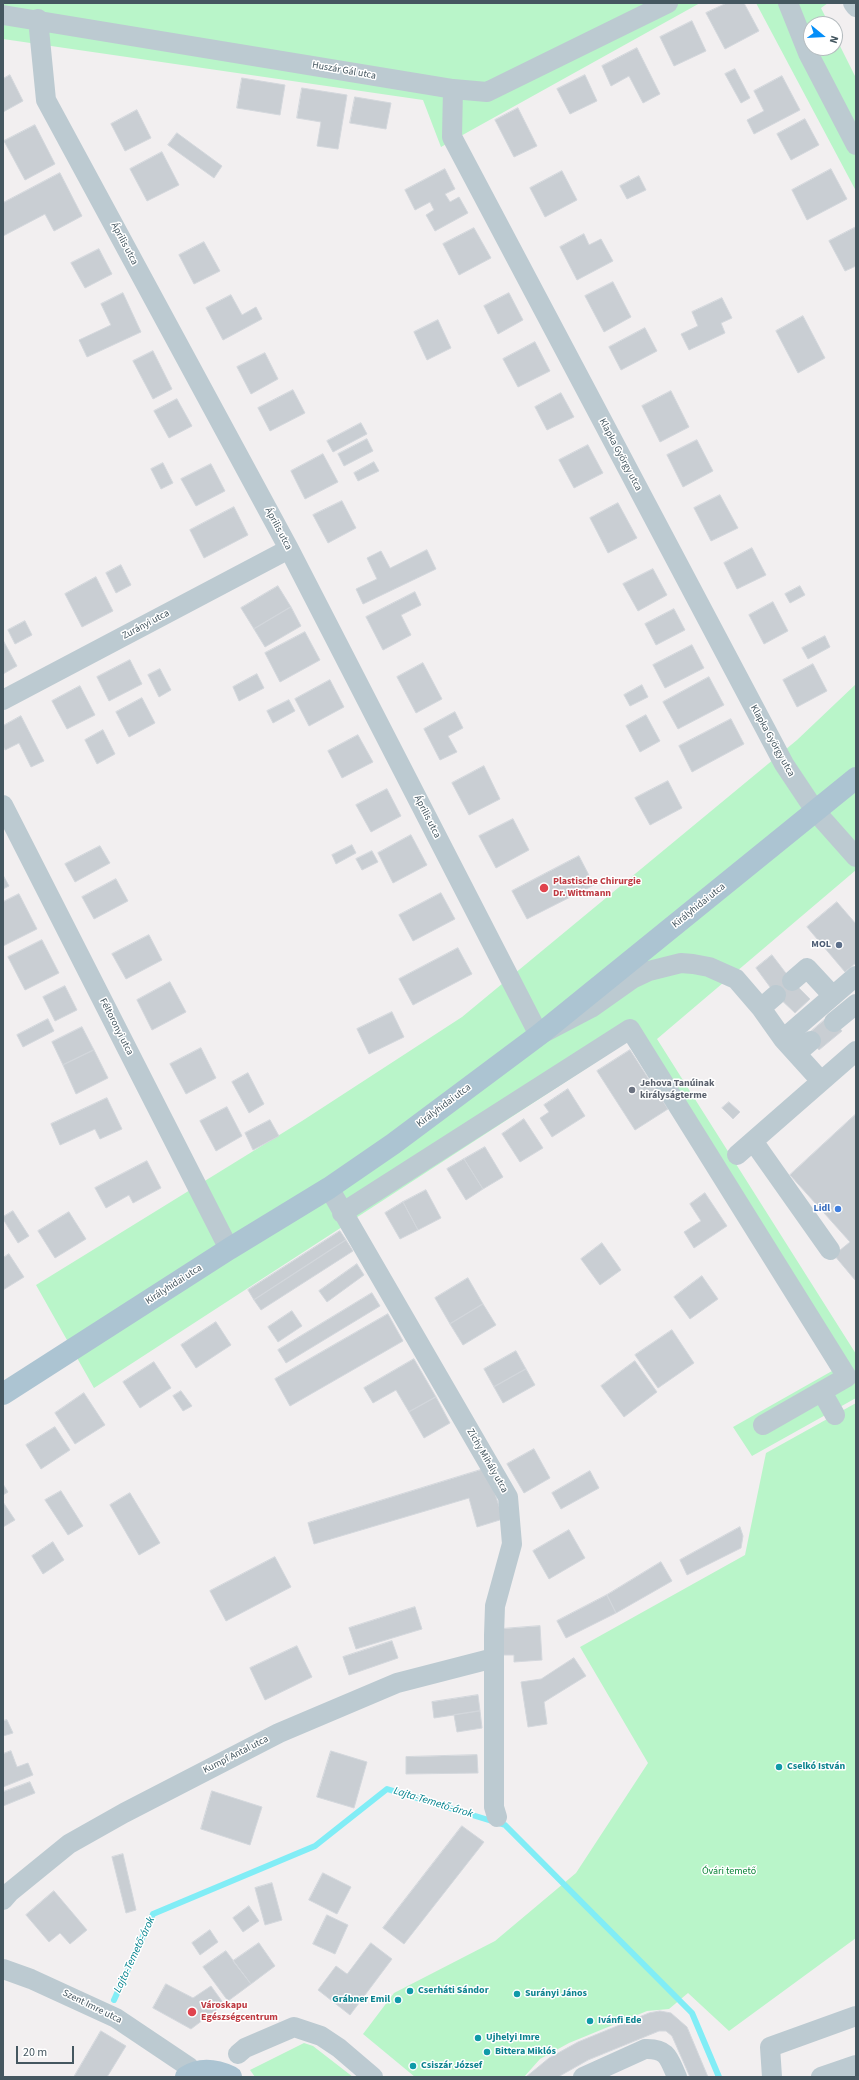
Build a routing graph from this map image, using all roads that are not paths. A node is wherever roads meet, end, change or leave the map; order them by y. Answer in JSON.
{"nodes":[{"id":1,"x":668,"y":3,"type":"edge"},
{"id":2,"x":788,"y":3,"type":"edge"},
{"id":3,"x":853,"y":3,"type":"edge"},
{"id":4,"x":856,"y":7,"type":"edge"},
{"id":5,"x":3,"y":15,"type":"edge"},
{"id":6,"x":38,"y":19,"type":"junction"},
{"id":7,"x":453,"y":89,"type":"junction"},
{"id":8,"x":856,"y":145,"type":"edge"},
{"id":9,"x":289,"y":549,"type":"junction"},
{"id":10,"x":3,"y":700,"type":"edge"},
{"id":11,"x":856,"y":778,"type":"edge"},
{"id":12,"x":3,"y":805,"type":"edge"},
{"id":13,"x":816,"y":812,"type":"junction"},
{"id":14,"x":856,"y":857,"type":"edge"},
{"id":15,"x":856,"y":976,"type":"edge"},
{"id":16,"x":792,"y":981,"type":"dead end"},
{"id":17,"x":776,"y":995,"type":"dead end"},
{"id":18,"x":833,"y":996,"type":"junction"},
{"id":19,"x":856,"y":1004,"type":"edge"},
{"id":20,"x":761,"y":1008,"type":"junction"},
{"id":21,"x":834,"y":1022,"type":"dead end"},
{"id":22,"x":539,"y":1035,"type":"junction"},
{"id":23,"x":784,"y":1039,"type":"junction"},
{"id":24,"x":856,"y":1051,"type":"edge"},
{"id":25,"x":821,"y":1081,"type":"junction"},
{"id":26,"x":753,"y":1141,"type":"junction"},
{"id":27,"x":737,"y":1155,"type":"dead end"},
{"id":28,"x":329,"y":1188,"type":"junction"},
{"id":29,"x":342,"y":1213,"type":"junction"},
{"id":30,"x":229,"y":1249,"type":"junction"},
{"id":31,"x":830,"y":1250,"type":"dead end"},
{"id":32,"x":822,"y":1392,"type":"junction"},
{"id":33,"x":3,"y":1394,"type":"edge"},
{"id":34,"x":835,"y":1415,"type":"dead end"},
{"id":35,"x":763,"y":1425,"type":"dead end"},
{"id":36,"x":494,"y":1658,"type":"junction"},
{"id":37,"x":497,"y":1817,"type":"dead end"},
{"id":38,"x":3,"y":1900,"type":"edge"},
{"id":39,"x":3,"y":1969,"type":"edge"},
{"id":40,"x":856,"y":2016,"type":"edge"},
{"id":41,"x":238,"y":2054,"type":"dead end"},
{"id":42,"x":856,"y":2064,"type":"edge"},
{"id":43,"x":189,"y":2075,"type":"edge"},
{"id":44,"x":231,"y":2077,"type":"edge"},
{"id":45,"x":373,"y":2077,"type":"edge"},
{"id":46,"x":583,"y":2077,"type":"edge"},
{"id":47,"x":677,"y":2077,"type":"edge"},
{"id":48,"x":772,"y":2077,"type":"edge"},
{"id":49,"x":821,"y":2077,"type":"edge"}],
"edges":[{"from":1,"to":7,"type":"street","name":"Huszár Gál utca"},
{"from":2,"to":8,"type":"street"},
{"from":3,"to":4,"type":"street"},
{"from":5,"to":6,"type":"street","name":"Huszár Gál utca"},
{"from":6,"to":7,"type":"street","name":"Huszár Gál utca"},
{"from":6,"to":9,"type":"street","name":"Április utca"},
{"from":7,"to":13,"type":"street","name":"Klapka György utca"},
{"from":9,"to":10,"type":"street","name":"Zurányi utca"},
{"from":9,"to":22,"type":"street","name":"Április utca"},
{"from":11,"to":13,"type":"main road","name":"Királyhidai utca"},
{"from":12,"to":30,"type":"street","name":"Féltoronyi utca"},
{"from":13,"to":14,"type":"street","name":"Klapka György utca"},
{"from":13,"to":22,"type":"main road","name":"Királyhidai utca"},
{"from":15,"to":18,"type":"street"},
{"from":16,"to":18,"type":"street"},
{"from":17,"to":20,"type":"street"},
{"from":18,"to":23,"type":"street"},
{"from":19,"to":21,"type":"street"},
{"from":20,"to":22,"type":"street"},
{"from":20,"to":23,"type":"street"},
{"from":22,"to":28,"type":"main road","name":"Királyhidai utca"},
{"from":23,"to":25,"type":"street"},
{"from":24,"to":25,"type":"street"},
{"from":25,"to":26,"type":"street"},
{"from":26,"to":27,"type":"street"},
{"from":26,"to":31,"type":"street"},
{"from":28,"to":29,"type":"street","name":"Zichy Mihály utca"},
{"from":28,"to":30,"type":"main road","name":"Királyhidai utca"},
{"from":29,"to":32,"type":"street"},
{"from":29,"to":36,"type":"street","name":"Zichy Mihály utca"},
{"from":30,"to":33,"type":"main road","name":"Királyhidai utca"},
{"from":32,"to":34,"type":"street"},
{"from":32,"to":35,"type":"street"},
{"from":36,"to":37,"type":"street","name":"Zichy Mihály utca"},
{"from":36,"to":38,"type":"street","name":"Kumpf Antal utca"},
{"from":39,"to":43,"type":"street","name":"Szent Imre utca"},
{"from":40,"to":48,"type":"street"},
{"from":41,"to":45,"type":"street"},
{"from":42,"to":49,"type":"street"},
{"from":43,"to":44,"type":"main road"},
{"from":46,"to":47,"type":"street"}]}
